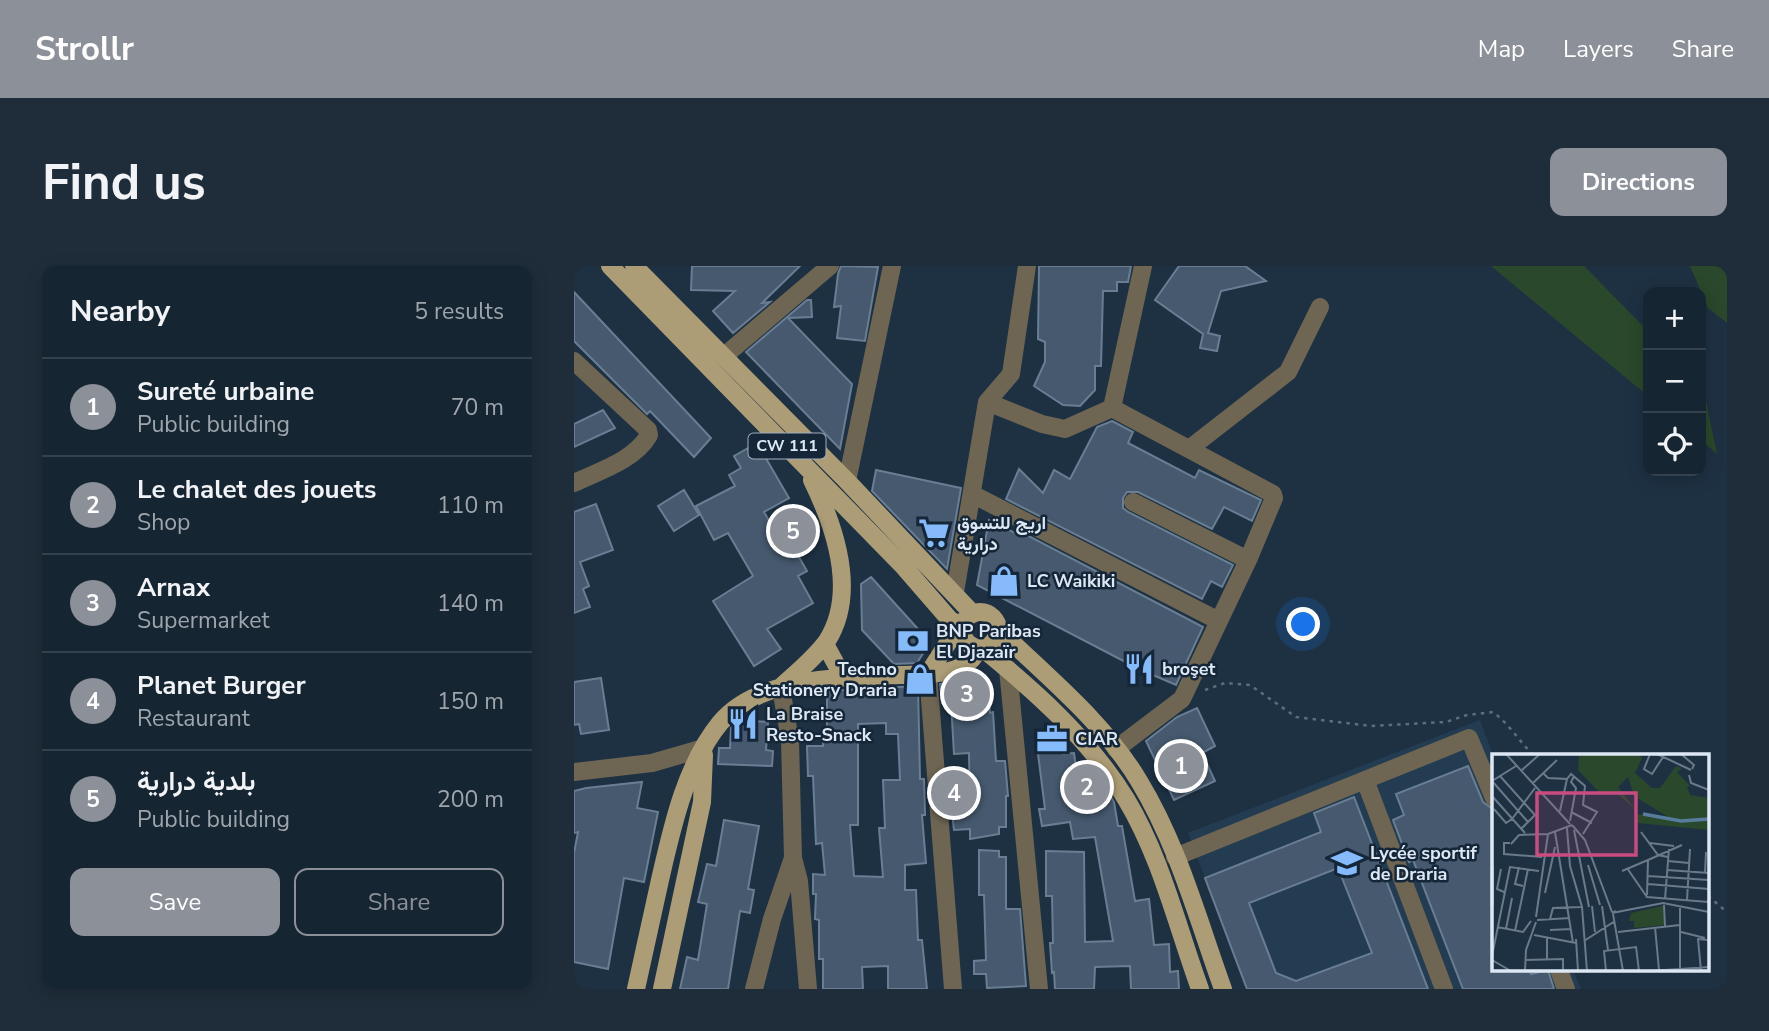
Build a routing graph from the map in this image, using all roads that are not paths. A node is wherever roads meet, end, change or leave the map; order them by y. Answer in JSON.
{"nodes":[{"id":1,"x":610,"y":266,"type":"edge"},
{"id":2,"x":634,"y":266,"type":"edge"},
{"id":3,"x":830,"y":266,"type":"edge"},
{"id":4,"x":892,"y":266,"type":"edge"},
{"id":5,"x":1027,"y":266,"type":"edge"},
{"id":6,"x":1143,"y":266,"type":"edge"},
{"id":7,"x":1320,"y":307,"type":"dead end"},
{"id":8,"x":723,"y":357,"type":"junction"},
{"id":9,"x":574,"y":361,"type":"edge"},
{"id":10,"x":987,"y":402,"type":"junction"},
{"id":11,"x":1112,"y":408,"type":"junction"},
{"id":12,"x":1189,"y":449,"type":"junction"},
{"id":13,"x":804,"y":464,"type":"junction"},
{"id":14,"x":847,"y":481,"type":"junction"},
{"id":15,"x":574,"y":483,"type":"edge"},
{"id":16,"x":972,"y":494,"type":"junction"},
{"id":17,"x":1133,"y":502,"type":"dead end"},
{"id":18,"x":1248,"y":560,"type":"junction"},
{"id":19,"x":955,"y":592,"type":"junction"},
{"id":20,"x":1219,"y":621,"type":"junction"},
{"id":21,"x":966,"y":624,"type":"junction"},
{"id":22,"x":998,"y":629,"type":"junction"},
{"id":23,"x":825,"y":644,"type":"junction"},
{"id":24,"x":980,"y":648,"type":"junction"},
{"id":25,"x":1009,"y":669,"type":"junction"},
{"id":26,"x":928,"y":674,"type":"junction"},
{"id":27,"x":844,"y":677,"type":"junction"},
{"id":28,"x":781,"y":688,"type":"junction"},
{"id":29,"x":704,"y":748,"type":"junction"},
{"id":30,"x":1116,"y":749,"type":"junction"},
{"id":31,"x":574,"y":772,"type":"edge"},
{"id":32,"x":1365,"y":780,"type":"junction"},
{"id":33,"x":1492,"y":792,"type":"edge"},
{"id":34,"x":1175,"y":856,"type":"junction"},
{"id":35,"x":793,"y":858,"type":"junction"},
{"id":36,"x":1560,"y":972,"type":"edge"},
{"id":37,"x":636,"y":989,"type":"edge"},
{"id":38,"x":662,"y":989,"type":"edge"},
{"id":39,"x":754,"y":989,"type":"edge"},
{"id":40,"x":808,"y":989,"type":"edge"},
{"id":41,"x":953,"y":989,"type":"edge"},
{"id":42,"x":1039,"y":989,"type":"edge"},
{"id":43,"x":1200,"y":989,"type":"edge"},
{"id":44,"x":1223,"y":989,"type":"edge"},
{"id":45,"x":1444,"y":989,"type":"edge"},
{"id":46,"x":1566,"y":989,"type":"edge"}],
"edges":[{"from":1,"to":13,"type":"main road","number":"CW 111"},
{"from":2,"to":8,"type":"main road"},
{"from":3,"to":8,"type":"street"},
{"from":4,"to":14,"type":"street"},
{"from":5,"to":10,"type":"street"},
{"from":6,"to":11,"type":"street"},
{"from":7,"to":12,"type":"street"},
{"from":8,"to":14,"type":"main road"},
{"from":9,"to":15,"type":"street"},
{"from":10,"to":11,"type":"street"},
{"from":10,"to":16,"type":"street"},
{"from":11,"to":12,"type":"street"},
{"from":12,"to":18,"type":"street"},
{"from":13,"to":21,"type":"main road","number":"CW 111"},
{"from":13,"to":23,"type":"main road"},
{"from":14,"to":19,"type":"main road"},
{"from":16,"to":19,"type":"street"},
{"from":16,"to":20,"type":"street"},
{"from":17,"to":18,"type":"street"},
{"from":18,"to":20,"type":"street"},
{"from":19,"to":21,"type":"main road"},
{"from":20,"to":30,"type":"street"},
{"from":21,"to":22,"type":"main road"},
{"from":21,"to":24,"type":"main road"},
{"from":21,"to":26,"type":"main road"},
{"from":22,"to":24,"type":"main road"},
{"from":22,"to":30,"type":"main road"},
{"from":23,"to":27,"type":"main road"},
{"from":23,"to":28,"type":"main road"},
{"from":24,"to":25,"type":"main road"},
{"from":24,"to":26,"type":"main road"},
{"from":25,"to":42,"type":"street"},
{"from":25,"to":43,"type":"main road"},
{"from":26,"to":27,"type":"main road"},
{"from":26,"to":41,"type":"street"},
{"from":27,"to":28,"type":"main road"},
{"from":28,"to":29,"type":"main road"},
{"from":28,"to":35,"type":"street"},
{"from":29,"to":31,"type":"street"},
{"from":29,"to":37,"type":"main road"},
{"from":29,"to":38,"type":"main road"},
{"from":30,"to":34,"type":"main road"},
{"from":32,"to":33,"type":"street"},
{"from":32,"to":34,"type":"street"},
{"from":32,"to":45,"type":"street"},
{"from":34,"to":44,"type":"main road"},
{"from":35,"to":39,"type":"street"},
{"from":35,"to":40,"type":"street"},
{"from":36,"to":46,"type":"street"}]}
